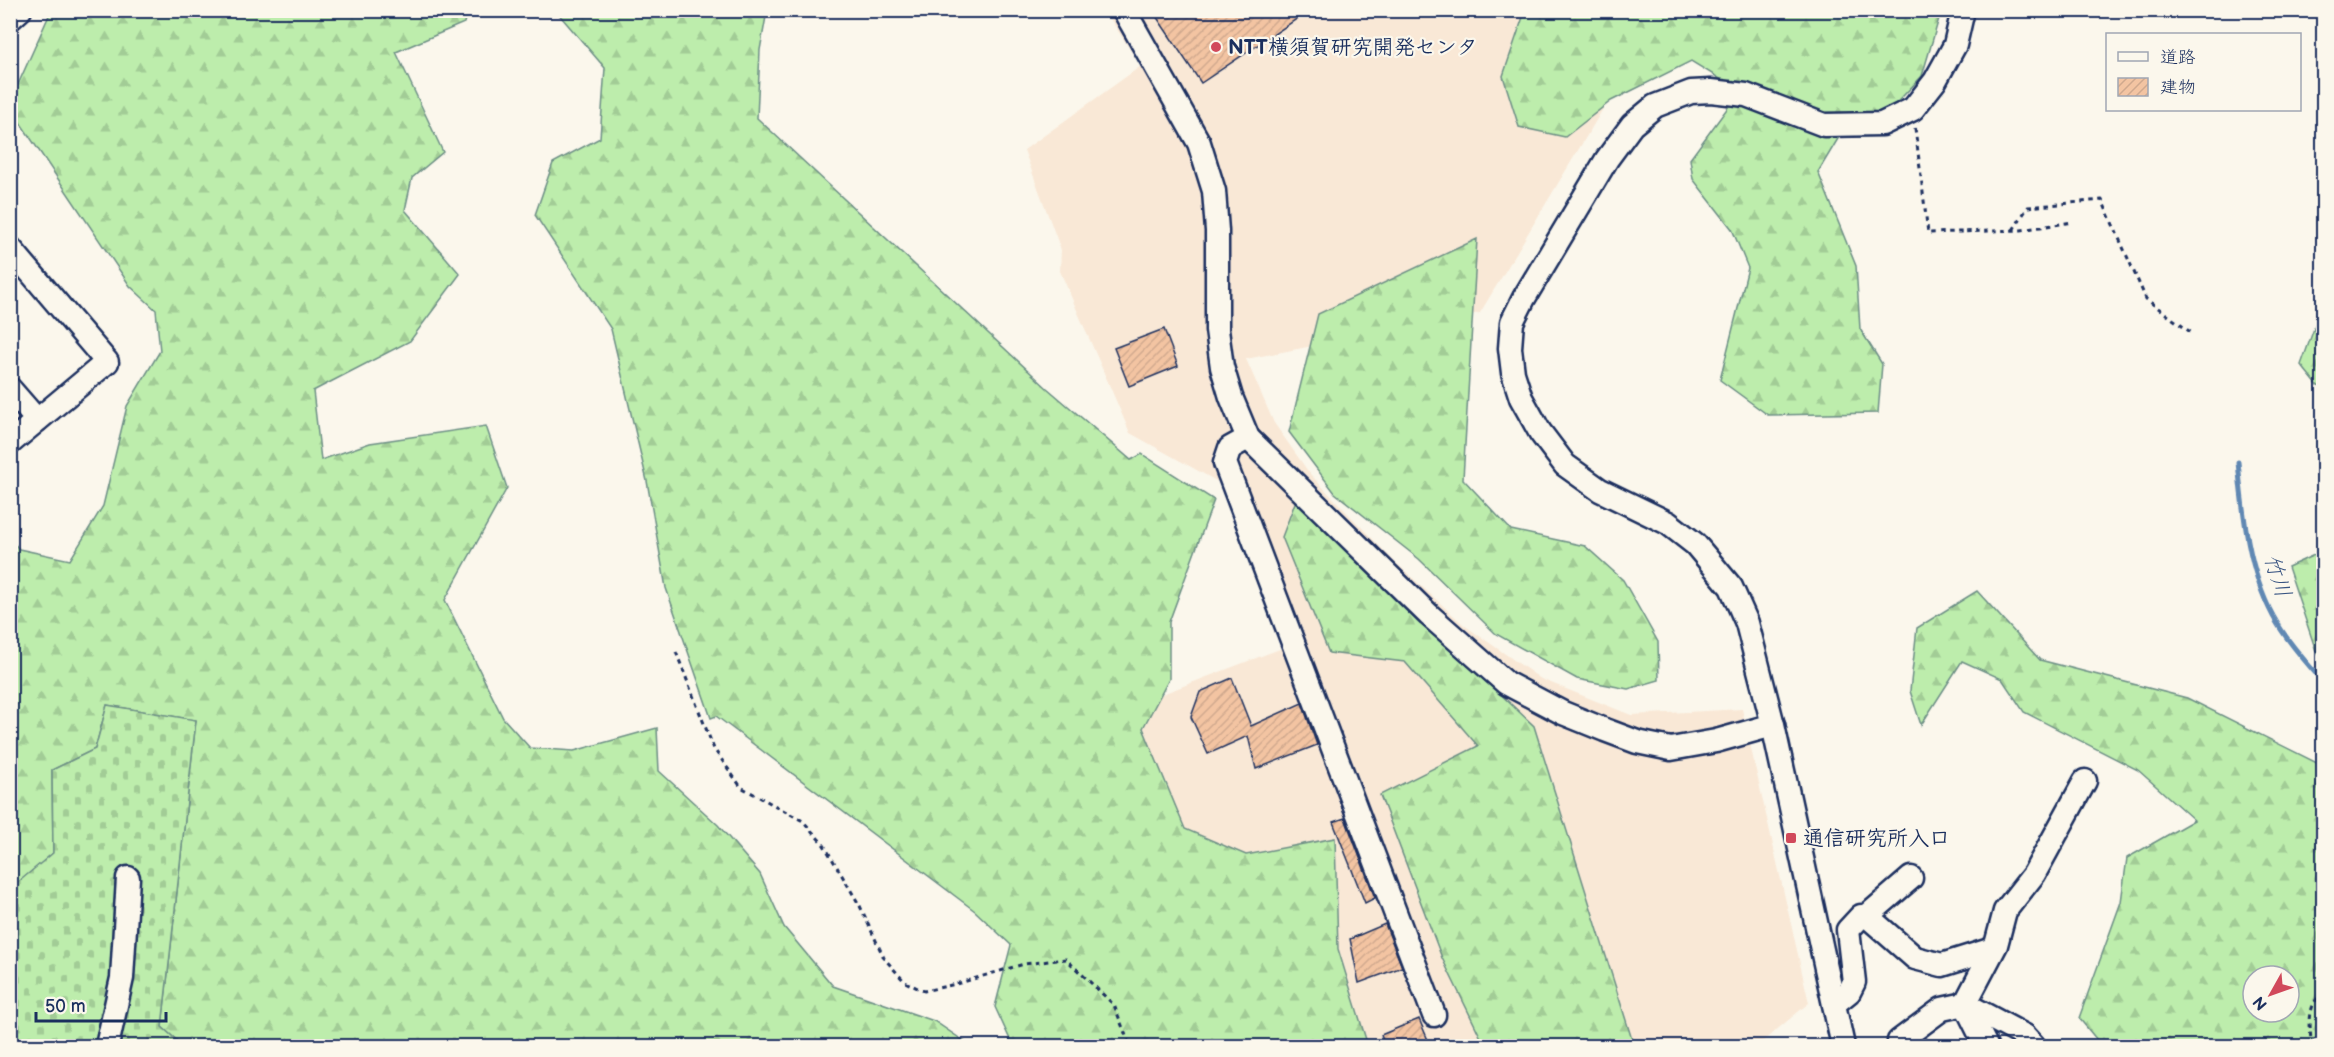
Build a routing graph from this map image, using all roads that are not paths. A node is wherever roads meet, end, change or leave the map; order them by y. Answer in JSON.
{"nodes":[{"id":1,"x":20,"y":10,"type":"edge"},
{"id":2,"x":1124,"y":10,"type":"edge"},
{"id":3,"x":1963,"y":10,"type":"edge"},
{"id":4,"x":10,"y":19,"type":"edge"},
{"id":5,"x":10,"y":248,"type":"edge"},
{"id":6,"x":10,"y":389,"type":"edge"},
{"id":7,"x":37,"y":420,"type":"junction"},
{"id":8,"x":1248,"y":438,"type":"junction"},
{"id":9,"x":10,"y":443,"type":"edge"},
{"id":10,"x":1773,"y":725,"type":"junction"},
{"id":11,"x":2085,"y":782,"type":"dead end"},
{"id":12,"x":128,"y":878,"type":"dead end"},
{"id":13,"x":1911,"y":878,"type":"dead end"},
{"id":14,"x":1867,"y":916,"type":"junction"},
{"id":15,"x":1994,"y":949,"type":"junction"},
{"id":16,"x":1834,"y":1004,"type":"junction"},
{"id":17,"x":1965,"y":1004,"type":"junction"},
{"id":18,"x":1434,"y":1015,"type":"dead end"},
{"id":19,"x":1899,"y":1044,"type":"edge"},
{"id":20,"x":106,"y":1047,"type":"edge"},
{"id":21,"x":1843,"y":1047,"type":"edge"},
{"id":22,"x":1986,"y":1047,"type":"edge"},
{"id":23,"x":2034,"y":1047,"type":"edge"}],
"edges":[{"from":1,"to":4,"type":"street"},
{"from":2,"to":8,"type":"street"},
{"from":3,"to":10,"type":"street"},
{"from":5,"to":7,"type":"street"},
{"from":6,"to":7,"type":"street"},
{"from":7,"to":9,"type":"street"},
{"from":8,"to":10,"type":"street"},
{"from":8,"to":18,"type":"street"},
{"from":10,"to":16,"type":"street"},
{"from":11,"to":15,"type":"street"},
{"from":12,"to":20,"type":"street"},
{"from":13,"to":14,"type":"street"},
{"from":14,"to":15,"type":"street"},
{"from":14,"to":16,"type":"street"},
{"from":15,"to":17,"type":"street"},
{"from":16,"to":21,"type":"street"},
{"from":17,"to":19,"type":"street"},
{"from":17,"to":22,"type":"street"},
{"from":17,"to":23,"type":"street"}]}
